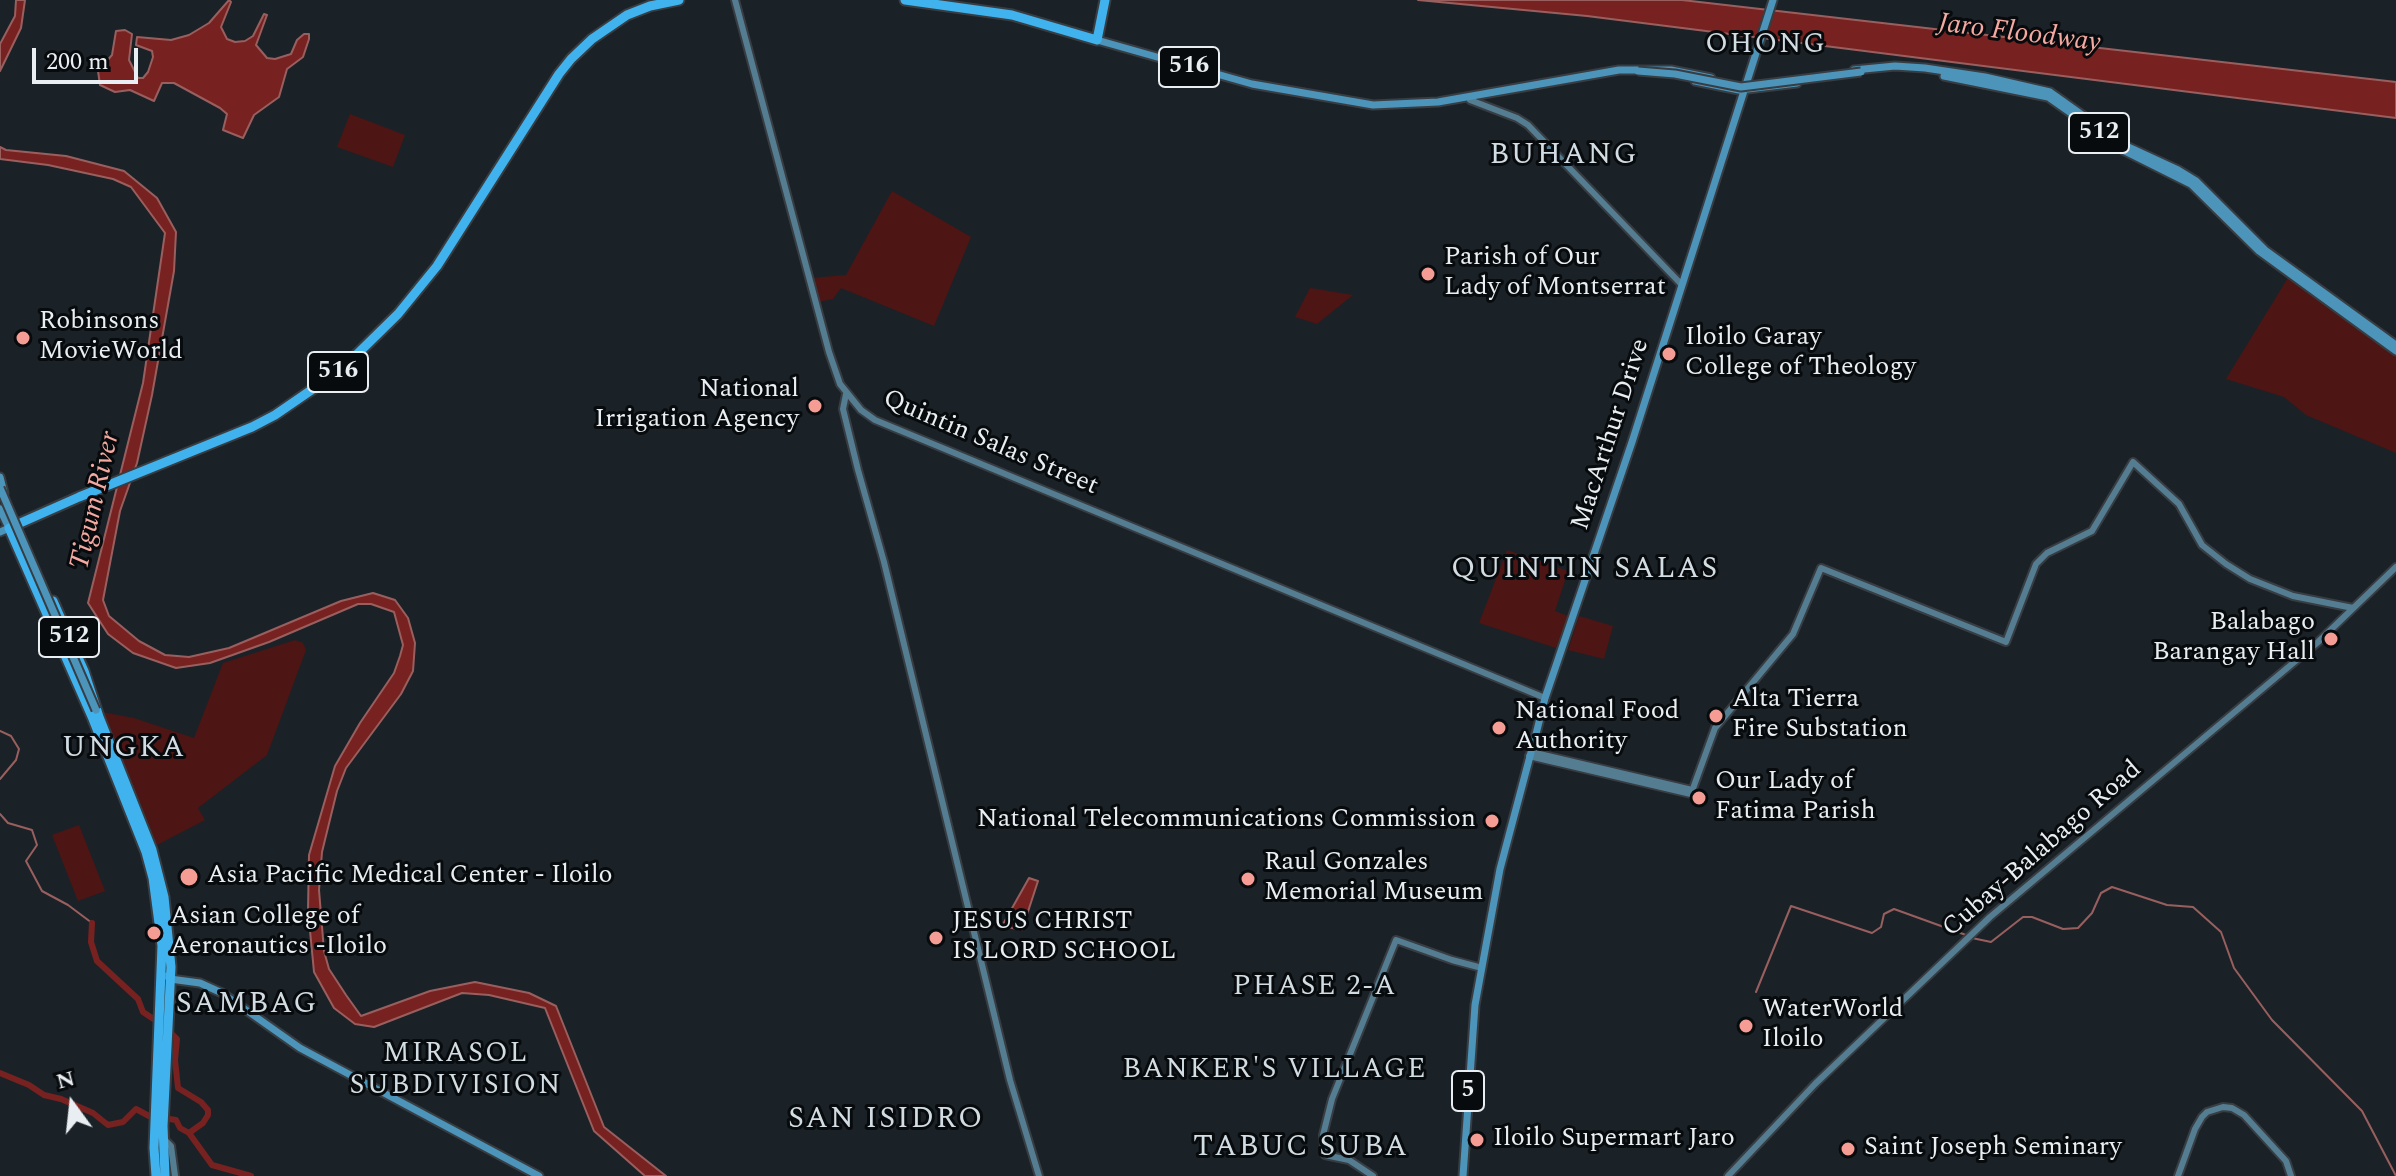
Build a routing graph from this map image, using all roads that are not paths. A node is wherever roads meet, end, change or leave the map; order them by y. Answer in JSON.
{"nodes":[{"id":1,"x":679,"y":0,"type":"edge"},
{"id":2,"x":735,"y":0,"type":"edge"},
{"id":3,"x":905,"y":0,"type":"edge"},
{"id":4,"x":1105,"y":0,"type":"edge"},
{"id":5,"x":1772,"y":1,"type":"edge"},
{"id":6,"x":1097,"y":40,"type":"junction"},
{"id":7,"x":1638,"y":71,"type":"junction"},
{"id":8,"x":1867,"y":71,"type":"junction"},
{"id":9,"x":1747,"y":80,"type":"junction"},
{"id":10,"x":1732,"y":86,"type":"junction"},
{"id":11,"x":1755,"y":89,"type":"junction"},
{"id":12,"x":1448,"y":96,"type":"dead end"},
{"id":13,"x":1457,"y":99,"type":"junction"},
{"id":14,"x":1470,"y":100,"type":"joint"},
{"id":15,"x":1740,"y":100,"type":"junction"},
{"id":16,"x":1682,"y":285,"type":"junction"},
{"id":17,"x":2396,"y":348,"type":"edge"},
{"id":18,"x":846,"y":394,"type":"junction"},
{"id":19,"x":0,"y":477,"type":"edge"},
{"id":20,"x":0,"y":488,"type":"edge"},
{"id":21,"x":0,"y":501,"type":"edge"},
{"id":22,"x":0,"y":509,"type":"edge"},
{"id":23,"x":13,"y":529,"type":"edge"},
{"id":24,"x":2396,"y":567,"type":"edge"},
{"id":25,"x":35,"y":573,"type":"junction"},
{"id":26,"x":2353,"y":608,"type":"junction"},
{"id":27,"x":1547,"y":699,"type":"junction"},
{"id":28,"x":95,"y":714,"type":"junction"},
{"id":29,"x":1531,"y":751,"type":"junction"},
{"id":30,"x":166,"y":966,"type":"junction"},
{"id":31,"x":1482,"y":968,"type":"junction"},
{"id":32,"x":174,"y":980,"type":"junction"},
{"id":33,"x":164,"y":1011,"type":"junction"},
{"id":34,"x":159,"y":1104,"type":"junction"},
{"id":35,"x":159,"y":1126,"type":"junction"},
{"id":36,"x":162,"y":1139,"type":"junction"},
{"id":37,"x":156,"y":1176,"type":"edge"},
{"id":38,"x":165,"y":1176,"type":"edge"},
{"id":39,"x":175,"y":1176,"type":"edge"},
{"id":40,"x":539,"y":1176,"type":"edge"},
{"id":41,"x":1039,"y":1176,"type":"edge"},
{"id":42,"x":1373,"y":1176,"type":"edge"},
{"id":43,"x":1463,"y":1176,"type":"edge"},
{"id":44,"x":1728,"y":1176,"type":"edge"},
{"id":45,"x":2178,"y":1176,"type":"edge"},
{"id":46,"x":2291,"y":1176,"type":"edge"}],
"edges":[{"from":1,"to":23,"type":"highway","number":"516"},
{"from":2,"to":18,"type":"street","name":"Quintin Salas Street"},
{"from":3,"to":6,"type":"highway","number":"516"},
{"from":4,"to":6,"type":"highway"},
{"from":5,"to":9,"type":"main road","name":"MacArthur Drive","number":"5"},
{"from":6,"to":13,"type":"main road","number":"516"},
{"from":7,"to":8,"type":"main road","bridge":true},
{"from":7,"to":10,"type":"main road","number":"516"},
{"from":7,"to":13,"type":"main road","number":"516"},
{"from":8,"to":9,"type":"main road","number":"512"},
{"from":8,"to":11,"type":"main road","number":"512"},
{"from":8,"to":17,"type":"main road","number":"512"},
{"from":9,"to":10,"type":"main road","number":"516"},
{"from":9,"to":11,"type":"main road","number":"512"},
{"from":9,"to":15,"type":"main road","name":"MacArthur Drive","number":"5"},
{"from":10,"to":15,"type":"main road"},
{"from":11,"to":15,"type":"main road"},
{"from":12,"to":13,"type":"main road"},
{"from":13,"to":14,"type":"main road"},
{"from":14,"to":16,"type":"street"},
{"from":15,"to":16,"type":"main road","name":"MacArthur Drive","number":"5"},
{"from":16,"to":27,"type":"main road","name":"MacArthur Drive","number":"5"},
{"from":18,"to":27,"type":"street","name":"Quintin Salas Street"},
{"from":18,"to":41,"type":"street"},
{"from":19,"to":23,"type":"main road","number":"512"},
{"from":20,"to":28,"type":"main road","number":"512","bridge":true},
{"from":21,"to":23,"type":"highway"},
{"from":21,"to":28,"type":"main road","number":"512","bridge":true},
{"from":22,"to":23,"type":"main road","number":"512"},
{"from":23,"to":25,"type":"highway","number":"512"},
{"from":23,"to":25,"type":"highway","number":"512"},
{"from":24,"to":26,"type":"street","name":"Cubay-Balabago Road"},
{"from":25,"to":28,"type":"highway","number":"512"},
{"from":26,"to":29,"type":"street"},
{"from":26,"to":44,"type":"street","name":"Cubay-Balabago Road"},
{"from":27,"to":29,"type":"main road","name":"MacArthur Drive","number":"5"},
{"from":28,"to":30,"type":"highway","number":"512"},
{"from":29,"to":31,"type":"main road","name":"MacArthur Drive","number":"5"},
{"from":30,"to":32,"type":"highway"},
{"from":30,"to":33,"type":"highway"},
{"from":31,"to":42,"type":"street"},
{"from":31,"to":43,"type":"main road","name":"MacArthur Drive","number":"5"},
{"from":32,"to":33,"type":"highway"},
{"from":32,"to":40,"type":"main road"},
{"from":33,"to":34,"type":"highway"},
{"from":33,"to":34,"type":"highway"},
{"from":34,"to":35,"type":"highway"},
{"from":35,"to":36,"type":"highway"},
{"from":35,"to":37,"type":"highway"},
{"from":36,"to":38,"type":"highway"},
{"from":36,"to":39,"type":"street"},
{"from":45,"to":46,"type":"street"}]}
